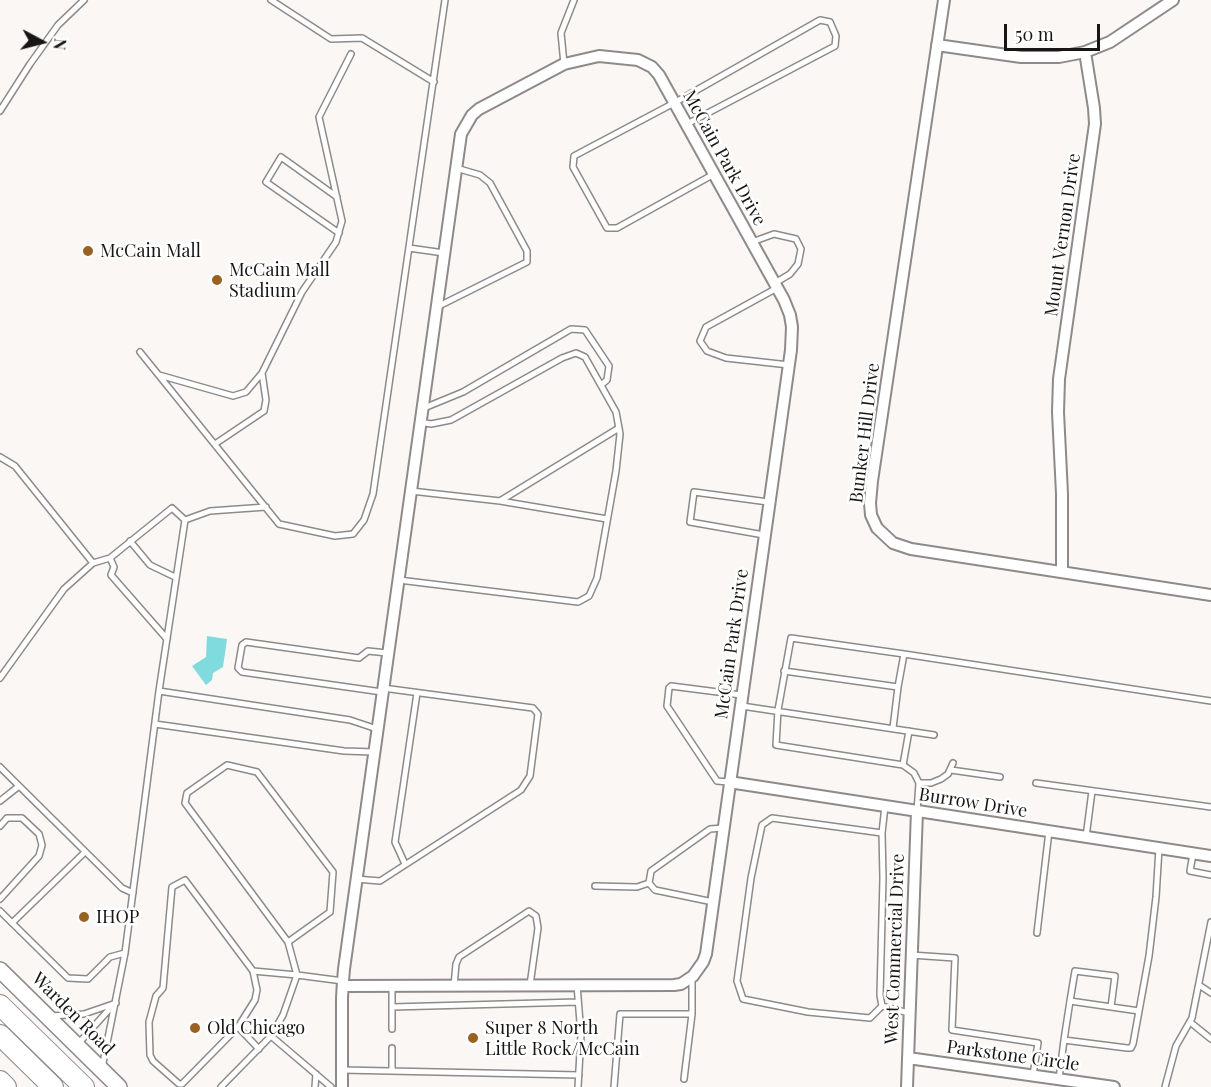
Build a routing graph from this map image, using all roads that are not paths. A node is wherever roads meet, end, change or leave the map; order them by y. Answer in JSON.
{"nodes":[{"id":1,"x":84,"y":0,"type":"edge"},
{"id":2,"x":271,"y":0,"type":"edge"},
{"id":3,"x":445,"y":0,"type":"edge"},
{"id":4,"x":574,"y":0,"type":"edge"},
{"id":5,"x":944,"y":0,"type":"edge"},
{"id":6,"x":1173,"y":0,"type":"edge"},
{"id":7,"x":937,"y":45,"type":"junction"},
{"id":8,"x":1085,"y":52,"type":"junction"},
{"id":9,"x":351,"y":54,"type":"dead end"},
{"id":10,"x":564,"y":64,"type":"junction"},
{"id":11,"x":434,"y":82,"type":"junction"},
{"id":12,"x":674,"y":103,"type":"junction"},
{"id":13,"x":0,"y":111,"type":"edge"},
{"id":14,"x":686,"y":124,"type":"junction"},
{"id":15,"x":456,"y":168,"type":"junction"},
{"id":16,"x":714,"y":174,"type":"junction"},
{"id":17,"x":338,"y":197,"type":"junction"},
{"id":18,"x":339,"y":234,"type":"junction"},
{"id":19,"x":752,"y":242,"type":"junction"},
{"id":20,"x":409,"y":248,"type":"junction"},
{"id":21,"x":444,"y":253,"type":"junction"},
{"id":22,"x":776,"y":285,"type":"junction"},
{"id":23,"x":437,"y":307,"type":"junction"},
{"id":24,"x":140,"y":352,"type":"dead end"},
{"id":25,"x":789,"y":365,"type":"junction"},
{"id":26,"x":262,"y":373,"type":"junction"},
{"id":27,"x":158,"y":375,"type":"junction"},
{"id":28,"x":601,"y":385,"type":"junction"},
{"id":29,"x":422,"y":408,"type":"junction"},
{"id":30,"x":420,"y":422,"type":"junction"},
{"id":31,"x":619,"y":428,"type":"junction"},
{"id":32,"x":215,"y":444,"type":"junction"},
{"id":33,"x":0,"y":457,"type":"edge"},
{"id":34,"x":410,"y":490,"type":"junction"},
{"id":35,"x":500,"y":501,"type":"junction"},
{"id":36,"x":768,"y":502,"type":"junction"},
{"id":37,"x":266,"y":507,"type":"junction"},
{"id":38,"x":607,"y":519,"type":"junction"},
{"id":39,"x":185,"y":520,"type":"junction"},
{"id":40,"x":764,"y":534,"type":"junction"},
{"id":41,"x":130,"y":541,"type":"junction"},
{"id":42,"x":110,"y":558,"type":"junction"},
{"id":43,"x":93,"y":563,"type":"junction"},
{"id":44,"x":1062,"y":572,"type":"junction"},
{"id":45,"x":175,"y":577,"type":"junction"},
{"id":46,"x":397,"y":580,"type":"junction"},
{"id":47,"x":1211,"y":595,"type":"edge"},
{"id":48,"x":167,"y":639,"type":"junction"},
{"id":49,"x":387,"y":653,"type":"junction"},
{"id":50,"x":904,"y":654,"type":"junction"},
{"id":51,"x":784,"y":671,"type":"junction"},
{"id":52,"x":0,"y":678,"type":"edge"},
{"id":53,"x":898,"y":687,"type":"junction"},
{"id":54,"x":382,"y":690,"type":"junction"},
{"id":55,"x":159,"y":691,"type":"junction"},
{"id":56,"x":417,"y":693,"type":"junction"},
{"id":57,"x":741,"y":700,"type":"junction"},
{"id":58,"x":1211,"y":701,"type":"edge"},
{"id":59,"x":778,"y":710,"type":"junction"},
{"id":60,"x":155,"y":724,"type":"junction"},
{"id":61,"x":892,"y":728,"type":"junction"},
{"id":62,"x":377,"y":729,"type":"junction"},
{"id":63,"x":909,"y":731,"type":"junction"},
{"id":64,"x":933,"y":735,"type":"dead end"},
{"id":65,"x":374,"y":752,"type":"junction"},
{"id":66,"x":953,"y":763,"type":"dead end"},
{"id":67,"x":903,"y":765,"type":"junction"},
{"id":68,"x":0,"y":767,"type":"edge"},
{"id":69,"x":951,"y":770,"type":"junction"},
{"id":70,"x":1000,"y":777,"type":"dead end"},
{"id":71,"x":729,"y":782,"type":"junction"},
{"id":72,"x":919,"y":783,"type":"junction"},
{"id":73,"x":1036,"y":783,"type":"dead end"},
{"id":74,"x":19,"y":786,"type":"junction"},
{"id":75,"x":1092,"y":790,"type":"junction"},
{"id":76,"x":0,"y":801,"type":"edge"},
{"id":77,"x":885,"y":806,"type":"junction"},
{"id":78,"x":1211,"y":807,"type":"edge"},
{"id":79,"x":917,"y":811,"type":"junction"},
{"id":80,"x":0,"y":826,"type":"edge"},
{"id":81,"x":723,"y":828,"type":"junction"},
{"id":82,"x":1049,"y":831,"type":"junction"},
{"id":83,"x":882,"y":833,"type":"junction"},
{"id":84,"x":1086,"y":837,"type":"junction"},
{"id":85,"x":1159,"y":848,"type":"junction"},
{"id":86,"x":86,"y":852,"type":"junction"},
{"id":87,"x":1193,"y":854,"type":"junction"},
{"id":88,"x":1211,"y":856,"type":"edge"},
{"id":89,"x":405,"y":864,"type":"junction"},
{"id":90,"x":1211,"y":875,"type":"edge"},
{"id":91,"x":356,"y":879,"type":"junction"},
{"id":92,"x":649,"y":883,"type":"junction"},
{"id":93,"x":595,"y":886,"type":"dead end"},
{"id":94,"x":133,"y":893,"type":"junction"},
{"id":95,"x":0,"y":899,"type":"edge"},
{"id":96,"x":713,"y":902,"type":"junction"},
{"id":97,"x":0,"y":911,"type":"edge"},
{"id":98,"x":1211,"y":922,"type":"edge"},
{"id":99,"x":12,"y":923,"type":"junction"},
{"id":100,"x":1037,"y":933,"type":"dead end"},
{"id":101,"x":288,"y":942,"type":"junction"},
{"id":102,"x":1209,"y":942,"type":"edge"},
{"id":103,"x":125,"y":953,"type":"junction"},
{"id":104,"x":911,"y":956,"type":"junction"},
{"id":105,"x":0,"y":970,"type":"edge"},
{"id":106,"x":253,"y":971,"type":"junction"},
{"id":107,"x":297,"y":975,"type":"junction"},
{"id":108,"x":692,"y":977,"type":"junction"},
{"id":109,"x":343,"y":983,"type":"junction"},
{"id":110,"x":530,"y":985,"type":"junction"},
{"id":111,"x":577,"y":985,"type":"junction"},
{"id":112,"x":1199,"y":985,"type":"junction"},
{"id":113,"x":392,"y":986,"type":"junction"},
{"id":114,"x":454,"y":986,"type":"junction"},
{"id":115,"x":1211,"y":993,"type":"edge"},
{"id":116,"x":1070,"y":1001,"type":"junction"},
{"id":117,"x":578,"y":1002,"type":"junction"},
{"id":118,"x":116,"y":1003,"type":"junction"},
{"id":119,"x":0,"y":1005,"type":"edge"},
{"id":120,"x":882,"y":1006,"type":"junction"},
{"id":121,"x":393,"y":1007,"type":"junction"},
{"id":122,"x":1111,"y":1007,"type":"junction"},
{"id":123,"x":1139,"y":1011,"type":"junction"},
{"id":124,"x":909,"y":1013,"type":"junction"},
{"id":125,"x":692,"y":1014,"type":"junction"},
{"id":126,"x":47,"y":1016,"type":"junction"},
{"id":127,"x":1190,"y":1022,"type":"junction"},
{"id":128,"x":238,"y":1027,"type":"junction"},
{"id":129,"x":392,"y":1029,"type":"dead end"},
{"id":130,"x":0,"y":1035,"type":"edge"},
{"id":131,"x":271,"y":1036,"type":"junction"},
{"id":132,"x":1211,"y":1039,"type":"edge"},
{"id":133,"x":1064,"y":1040,"type":"junction"},
{"id":134,"x":76,"y":1047,"type":"junction"},
{"id":135,"x":392,"y":1048,"type":"dead end"},
{"id":136,"x":259,"y":1049,"type":"junction"},
{"id":137,"x":908,"y":1058,"type":"junction"},
{"id":138,"x":101,"y":1070,"type":"junction"},
{"id":139,"x":342,"y":1070,"type":"junction"},
{"id":140,"x":392,"y":1071,"type":"junction"},
{"id":141,"x":316,"y":1074,"type":"junction"},
{"id":142,"x":579,"y":1075,"type":"junction"},
{"id":143,"x":1033,"y":1076,"type":"junction"},
{"id":144,"x":684,"y":1079,"type":"dead end"},
{"id":145,"x":1059,"y":1079,"type":"junction"},
{"id":146,"x":0,"y":1081,"type":"edge"},
{"id":147,"x":6,"y":1087,"type":"edge"},
{"id":148,"x":53,"y":1087,"type":"edge"},
{"id":149,"x":84,"y":1087,"type":"edge"},
{"id":150,"x":119,"y":1087,"type":"edge"},
{"id":151,"x":221,"y":1087,"type":"edge"},
{"id":152,"x":315,"y":1087,"type":"edge"},
{"id":153,"x":331,"y":1087,"type":"edge"},
{"id":154,"x":342,"y":1087,"type":"edge"},
{"id":155,"x":353,"y":1087,"type":"edge"},
{"id":156,"x":578,"y":1087,"type":"edge"},
{"id":157,"x":614,"y":1087,"type":"edge"},
{"id":158,"x":907,"y":1087,"type":"edge"},
{"id":159,"x":1114,"y":1087,"type":"edge"},
{"id":160,"x":1165,"y":1087,"type":"edge"}],
"edges":[{"from":1,"to":13,"type":"lane"},
{"from":2,"to":11,"type":"lane"},
{"from":3,"to":11,"type":"lane"},
{"from":4,"to":10,"type":"lane"},
{"from":5,"to":7,"type":"street","name":"Bunker Hill Drive"},
{"from":6,"to":8,"type":"street"},
{"from":7,"to":8,"type":"street"},
{"from":7,"to":44,"type":"street","name":"Bunker Hill Drive"},
{"from":8,"to":44,"type":"street","name":"Mount Vernon Drive"},
{"from":9,"to":17,"type":"lane"},
{"from":10,"to":12,"type":"street","name":"McCain Park Drive"},
{"from":10,"to":15,"type":"street","name":"McCain Park Drive"},
{"from":11,"to":20,"type":"lane"},
{"from":12,"to":14,"type":"street","name":"McCain Park Drive"},
{"from":12,"to":14,"type":"lane"},
{"from":12,"to":16,"type":"lane"},
{"from":14,"to":16,"type":"street","name":"McCain Park Drive"},
{"from":15,"to":21,"type":"street","name":"McCain Park Drive"},
{"from":15,"to":23,"type":"lane"},
{"from":16,"to":19,"type":"street","name":"McCain Park Drive"},
{"from":17,"to":18,"type":"lane"},
{"from":17,"to":18,"type":"lane"},
{"from":18,"to":26,"type":"lane"},
{"from":19,"to":22,"type":"street","name":"McCain Park Drive"},
{"from":19,"to":22,"type":"lane"},
{"from":20,"to":21,"type":"lane"},
{"from":20,"to":37,"type":"lane"},
{"from":21,"to":23,"type":"street","name":"McCain Park Drive"},
{"from":22,"to":25,"type":"street","name":"McCain Park Drive"},
{"from":22,"to":25,"type":"lane"},
{"from":23,"to":29,"type":"street","name":"McCain Park Drive"},
{"from":24,"to":27,"type":"lane"},
{"from":25,"to":36,"type":"street","name":"McCain Park Drive"},
{"from":26,"to":27,"type":"lane"},
{"from":26,"to":32,"type":"lane"},
{"from":27,"to":32,"type":"lane"},
{"from":28,"to":29,"type":"lane"},
{"from":28,"to":30,"type":"lane"},
{"from":28,"to":31,"type":"lane"},
{"from":29,"to":30,"type":"street","name":"McCain Park Drive"},
{"from":30,"to":34,"type":"street","name":"McCain Park Drive"},
{"from":31,"to":35,"type":"lane"},
{"from":31,"to":38,"type":"lane"},
{"from":32,"to":37,"type":"lane"},
{"from":33,"to":43,"type":"lane"},
{"from":34,"to":35,"type":"lane"},
{"from":34,"to":46,"type":"street","name":"McCain Park Drive"},
{"from":35,"to":38,"type":"lane"},
{"from":36,"to":40,"type":"street","name":"McCain Park Drive"},
{"from":36,"to":40,"type":"lane"},
{"from":37,"to":39,"type":"lane"},
{"from":38,"to":46,"type":"lane"},
{"from":39,"to":41,"type":"lane"},
{"from":39,"to":45,"type":"lane"},
{"from":40,"to":57,"type":"street","name":"McCain Park Drive"},
{"from":41,"to":42,"type":"lane"},
{"from":41,"to":45,"type":"lane"},
{"from":42,"to":43,"type":"lane"},
{"from":42,"to":48,"type":"lane"},
{"from":43,"to":52,"type":"lane"},
{"from":44,"to":47,"type":"street","name":"Bunker Hill Drive"},
{"from":45,"to":48,"type":"lane"},
{"from":46,"to":49,"type":"street","name":"McCain Park Drive"},
{"from":48,"to":55,"type":"lane"},
{"from":49,"to":54,"type":"street","name":"McCain Park Drive"},
{"from":49,"to":54,"type":"lane"},
{"from":50,"to":51,"type":"lane"},
{"from":50,"to":53,"type":"lane"},
{"from":50,"to":58,"type":"lane"},
{"from":51,"to":53,"type":"lane"},
{"from":51,"to":59,"type":"lane"},
{"from":53,"to":61,"type":"lane"},
{"from":54,"to":56,"type":"lane"},
{"from":54,"to":62,"type":"street","name":"McCain Park Drive"},
{"from":55,"to":60,"type":"lane"},
{"from":55,"to":62,"type":"lane"},
{"from":56,"to":89,"type":"lane"},
{"from":56,"to":89,"type":"lane"},
{"from":57,"to":59,"type":"lane"},
{"from":57,"to":71,"type":"street","name":"McCain Park Drive"},
{"from":57,"to":71,"type":"lane"},
{"from":59,"to":61,"type":"lane"},
{"from":59,"to":67,"type":"lane"},
{"from":60,"to":65,"type":"lane"},
{"from":60,"to":94,"type":"lane"},
{"from":61,"to":63,"type":"lane"},
{"from":62,"to":65,"type":"street","name":"McCain Park Drive"},
{"from":63,"to":64,"type":"lane"},
{"from":63,"to":67,"type":"lane"},
{"from":65,"to":91,"type":"street","name":"McCain Park Drive"},
{"from":66,"to":69,"type":"lane"},
{"from":67,"to":72,"type":"lane"},
{"from":68,"to":74,"type":"lane"},
{"from":69,"to":70,"type":"lane"},
{"from":69,"to":72,"type":"lane"},
{"from":71,"to":77,"type":"street","name":"Burrow Drive"},
{"from":71,"to":81,"type":"street","name":"McCain Park Drive"},
{"from":72,"to":79,"type":"lane"},
{"from":73,"to":75,"type":"lane"},
{"from":74,"to":76,"type":"lane"},
{"from":74,"to":86,"type":"lane"},
{"from":75,"to":78,"type":"lane"},
{"from":75,"to":84,"type":"lane"},
{"from":77,"to":79,"type":"street","name":"Burrow Drive"},
{"from":77,"to":83,"type":"lane"},
{"from":79,"to":82,"type":"street","name":"Burrow Drive"},
{"from":79,"to":104,"type":"street","name":"West Commercial Drive"},
{"from":80,"to":95,"type":"lane"},
{"from":81,"to":92,"type":"lane"},
{"from":81,"to":96,"type":"street","name":"McCain Park Drive"},
{"from":82,"to":84,"type":"street","name":"Burrow Drive"},
{"from":82,"to":100,"type":"lane"},
{"from":83,"to":120,"type":"lane"},
{"from":83,"to":120,"type":"lane"},
{"from":84,"to":85,"type":"street","name":"Burrow Drive"},
{"from":85,"to":87,"type":"street","name":"Burrow Drive"},
{"from":85,"to":123,"type":"lane"},
{"from":86,"to":94,"type":"lane"},
{"from":86,"to":99,"type":"lane"},
{"from":87,"to":88,"type":"street","name":"Burrow Drive"},
{"from":87,"to":90,"type":"lane"},
{"from":89,"to":91,"type":"lane"},
{"from":91,"to":109,"type":"street","name":"McCain Park Drive"},
{"from":92,"to":93,"type":"lane"},
{"from":92,"to":96,"type":"lane"},
{"from":94,"to":103,"type":"lane"},
{"from":96,"to":108,"type":"street","name":"McCain Park Drive"},
{"from":97,"to":99,"type":"lane"},
{"from":98,"to":102,"type":"lane"},
{"from":99,"to":103,"type":"lane"},
{"from":101,"to":101,"type":"lane"},
{"from":101,"to":107,"type":"lane"},
{"from":102,"to":112,"type":"lane"},
{"from":103,"to":118,"type":"lane"},
{"from":104,"to":124,"type":"street","name":"West Commercial Drive"},
{"from":104,"to":143,"type":"lane"},
{"from":105,"to":126,"type":"main road","name":"Warden Road"},
{"from":106,"to":107,"type":"lane"},
{"from":106,"to":128,"type":"lane"},
{"from":106,"to":128,"type":"lane"},
{"from":107,"to":109,"type":"lane"},
{"from":107,"to":131,"type":"lane"},
{"from":108,"to":111,"type":"street"},
{"from":108,"to":125,"type":"lane"},
{"from":109,"to":113,"type":"street"},
{"from":109,"to":139,"type":"street","name":"McCain Park Drive"},
{"from":110,"to":111,"type":"street"},
{"from":110,"to":114,"type":"street"},
{"from":110,"to":114,"type":"lane"},
{"from":111,"to":117,"type":"lane"},
{"from":112,"to":115,"type":"lane"},
{"from":112,"to":127,"type":"lane"},
{"from":113,"to":114,"type":"street"},
{"from":113,"to":121,"type":"lane"},
{"from":116,"to":122,"type":"lane"},
{"from":116,"to":122,"type":"lane"},
{"from":116,"to":133,"type":"lane"},
{"from":117,"to":121,"type":"lane"},
{"from":117,"to":142,"type":"lane"},
{"from":118,"to":126,"type":"lane"},
{"from":118,"to":134,"type":"lane"},
{"from":118,"to":138,"type":"lane"},
{"from":119,"to":149,"type":"highway"},
{"from":120,"to":124,"type":"lane"},
{"from":121,"to":129,"type":"lane"},
{"from":122,"to":123,"type":"lane"},
{"from":123,"to":133,"type":"lane"},
{"from":124,"to":137,"type":"street","name":"West Commercial Drive"},
{"from":125,"to":144,"type":"lane"},
{"from":125,"to":157,"type":"lane"},
{"from":126,"to":134,"type":"main road","name":"Warden Road"},
{"from":127,"to":132,"type":"lane"},
{"from":127,"to":160,"type":"lane"},
{"from":128,"to":136,"type":"lane"},
{"from":130,"to":148,"type":"highway"},
{"from":131,"to":136,"type":"lane"},
{"from":131,"to":141,"type":"lane"},
{"from":133,"to":145,"type":"lane"},
{"from":134,"to":138,"type":"main road","name":"Warden Road"},
{"from":135,"to":140,"type":"lane"},
{"from":136,"to":151,"type":"lane"},
{"from":137,"to":143,"type":"street","name":"Parkstone Circle"},
{"from":137,"to":158,"type":"street","name":"West Commercial Drive"},
{"from":138,"to":150,"type":"main road","name":"Warden Road"},
{"from":139,"to":140,"type":"lane"},
{"from":139,"to":154,"type":"street","name":"McCain Park Drive"},
{"from":140,"to":142,"type":"lane"},
{"from":141,"to":152,"type":"lane"},
{"from":141,"to":153,"type":"lane"},
{"from":142,"to":156,"type":"lane"},
{"from":143,"to":145,"type":"street","name":"Parkstone Circle"},
{"from":145,"to":159,"type":"street","name":"Parkstone Circle"},
{"from":146,"to":147,"type":"highway"},
{"from":154,"to":155,"type":"lane"}]}
